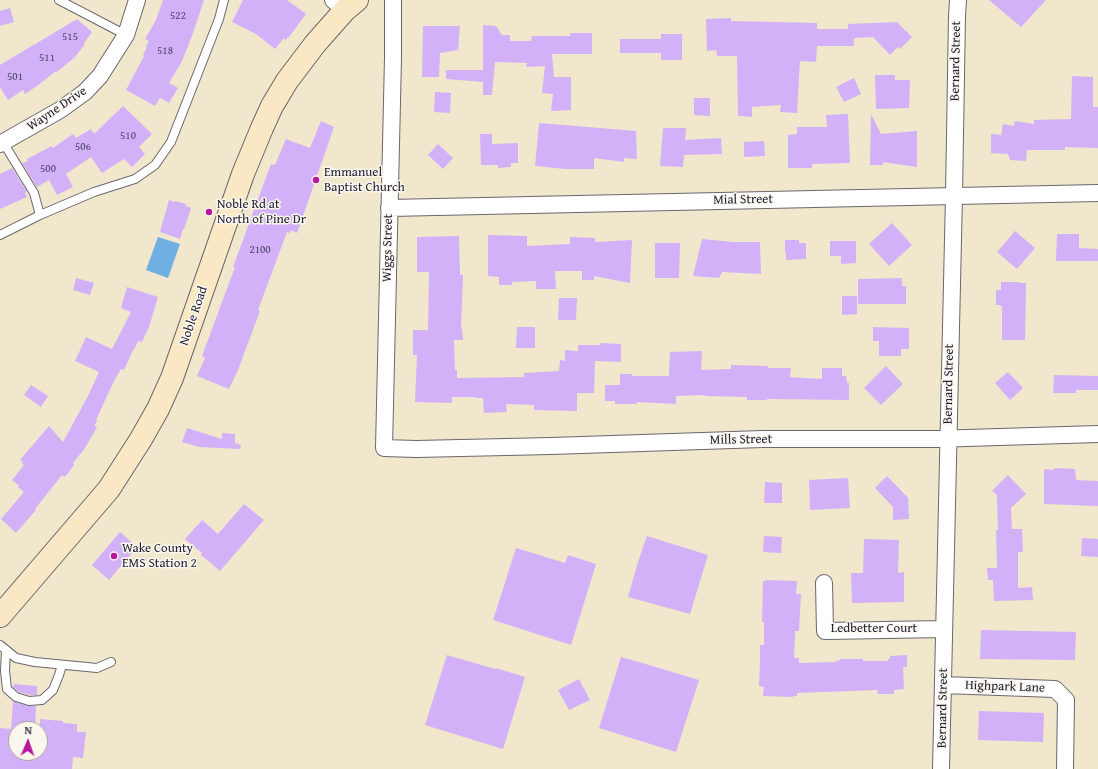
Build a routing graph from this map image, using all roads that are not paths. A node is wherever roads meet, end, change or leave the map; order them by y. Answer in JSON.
{"nodes":[{"id":1,"x":59,"y":0,"type":"edge"},
{"id":2,"x":137,"y":0,"type":"edge"},
{"id":3,"x":224,"y":0,"type":"edge"},
{"id":4,"x":393,"y":0,"type":"edge"},
{"id":5,"x":958,"y":0,"type":"edge"},
{"id":6,"x":345,"y":3,"type":"edge"},
{"id":7,"x":126,"y":35,"type":"junction"},
{"id":8,"x":1,"y":142,"type":"edge"},
{"id":9,"x":1098,"y":193,"type":"edge"},
{"id":10,"x":954,"y":196,"type":"junction"},
{"id":11,"x":389,"y":208,"type":"junction"},
{"id":12,"x":40,"y":215,"type":"junction"},
{"id":13,"x":0,"y":235,"type":"edge"},
{"id":14,"x":1098,"y":434,"type":"edge"},
{"id":15,"x":948,"y":438,"type":"junction"},
{"id":16,"x":384,"y":448,"type":"joint"},
{"id":17,"x":824,"y":583,"type":"dead end"},
{"id":18,"x":0,"y":616,"type":"edge"},
{"id":19,"x":944,"y":629,"type":"junction"},
{"id":20,"x":3,"y":647,"type":"edge"},
{"id":21,"x":110,"y":662,"type":"dead end"},
{"id":22,"x":62,"y":665,"type":"junction"},
{"id":23,"x":943,"y":685,"type":"junction"},
{"id":24,"x":941,"y":769,"type":"edge"},
{"id":25,"x":1065,"y":769,"type":"edge"}],
"edges":[{"from":1,"to":7,"type":"lane"},
{"from":2,"to":7,"type":"street","name":"Wayne Drive"},
{"from":3,"to":12,"type":"lane"},
{"from":4,"to":11,"type":"street","name":"Wiggs Street"},
{"from":5,"to":10,"type":"street","name":"Bernard Street"},
{"from":6,"to":18,"type":"street","name":"Noble Road"},
{"from":7,"to":8,"type":"street","name":"Wayne Drive"},
{"from":8,"to":12,"type":"lane"},
{"from":9,"to":10,"type":"street","name":"Mial Street"},
{"from":10,"to":11,"type":"street","name":"Mial Street"},
{"from":10,"to":15,"type":"street","name":"Bernard Street"},
{"from":11,"to":16,"type":"street","name":"Wiggs Street"},
{"from":12,"to":13,"type":"lane"},
{"from":14,"to":15,"type":"street","name":"Mills Street"},
{"from":15,"to":16,"type":"street","name":"Mills Street"},
{"from":15,"to":19,"type":"street","name":"Bernard Street"},
{"from":17,"to":19,"type":"street","name":"Ledbetter Court"},
{"from":19,"to":23,"type":"street","name":"Bernard Street"},
{"from":20,"to":22,"type":"lane"},
{"from":20,"to":22,"type":"lane"},
{"from":21,"to":22,"type":"lane"},
{"from":23,"to":24,"type":"street","name":"Bernard Street"},
{"from":23,"to":25,"type":"street","name":"Highpark Lane"}]}
